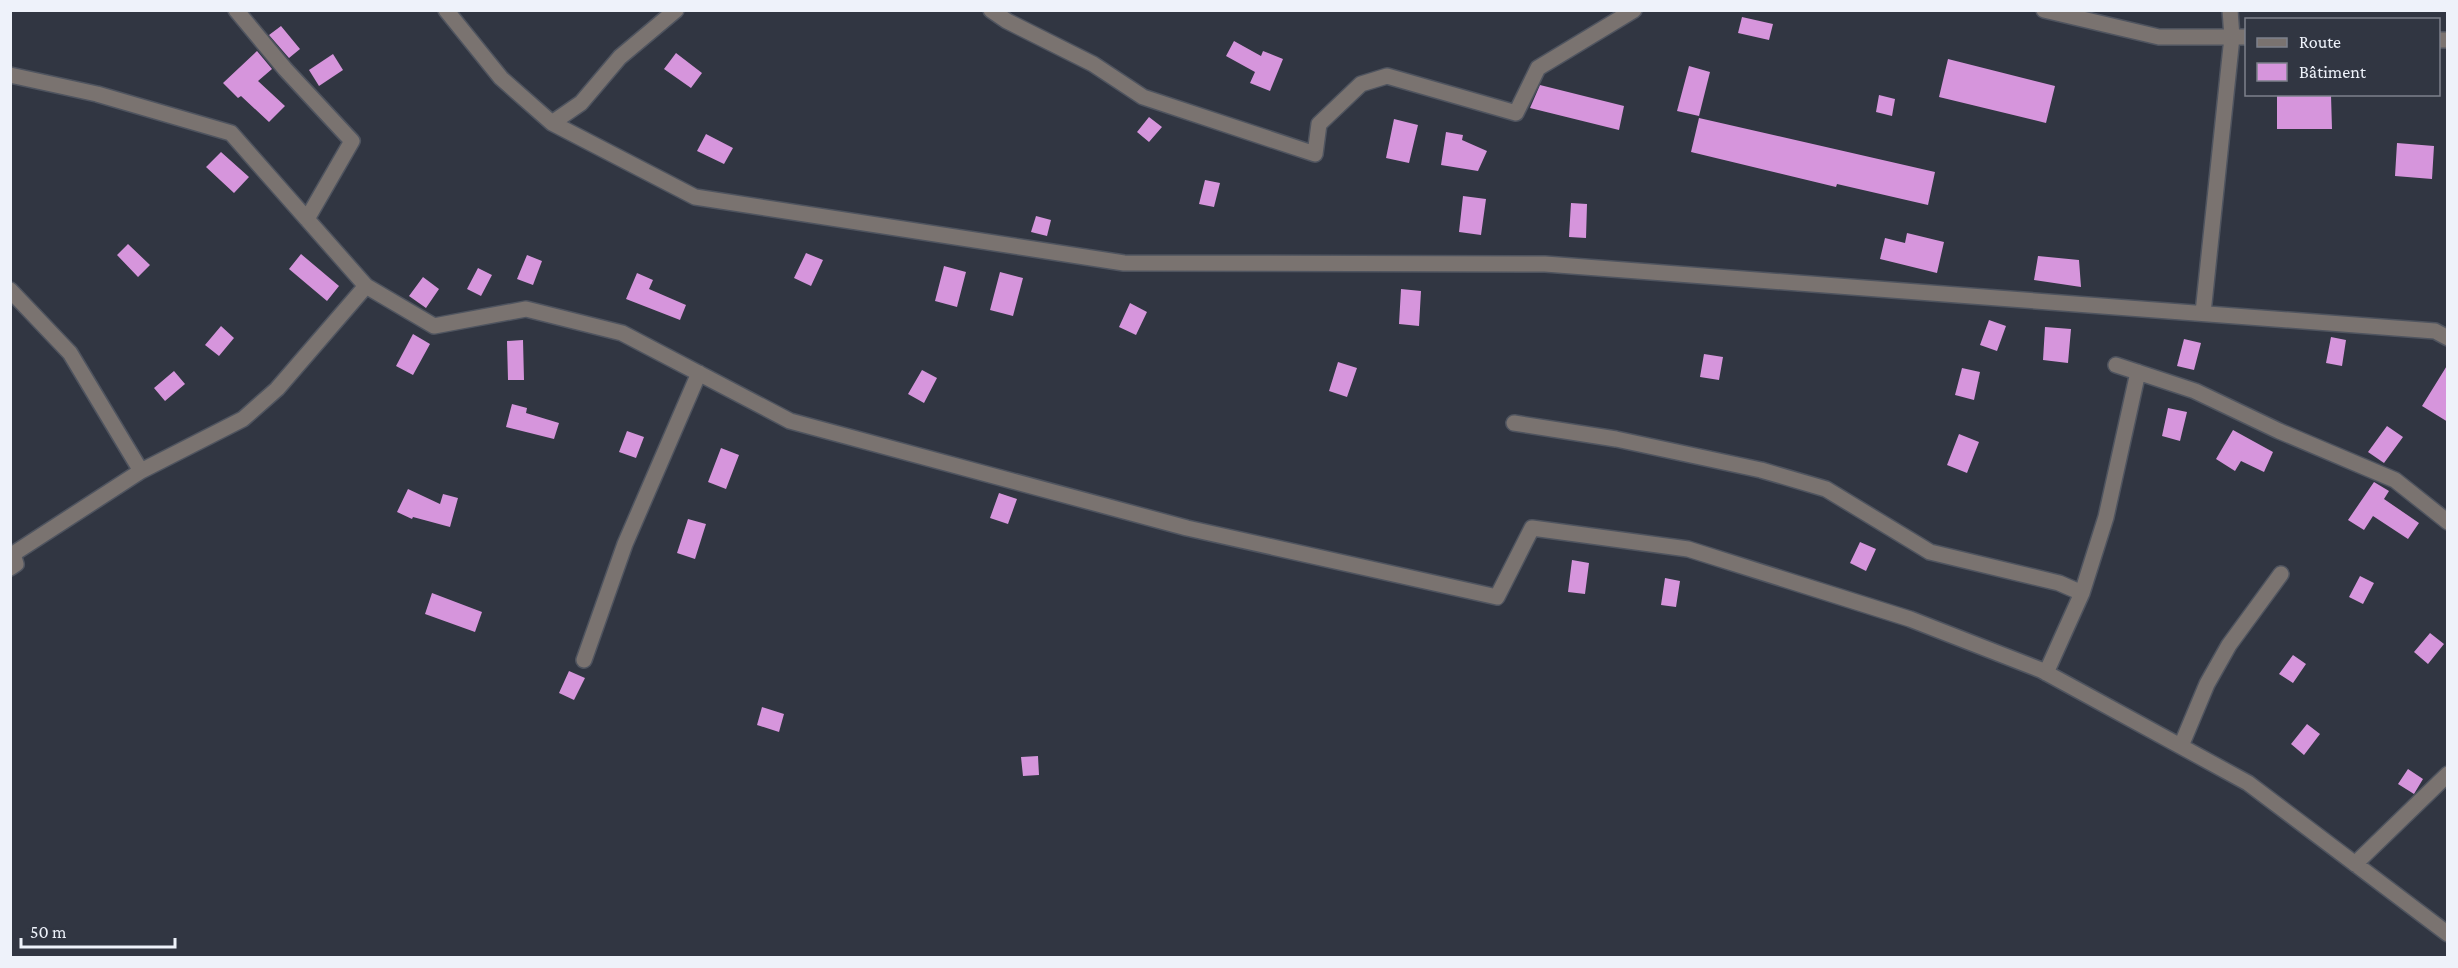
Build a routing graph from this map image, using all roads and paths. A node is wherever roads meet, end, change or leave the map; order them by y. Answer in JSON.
{"nodes":[{"id":1,"x":236,"y":10,"type":"edge"},
{"id":2,"x":446,"y":10,"type":"edge"},
{"id":3,"x":676,"y":10,"type":"edge"},
{"id":4,"x":992,"y":10,"type":"edge"},
{"id":5,"x":1634,"y":10,"type":"edge"},
{"id":6,"x":2044,"y":10,"type":"edge"},
{"id":7,"x":2230,"y":10,"type":"edge"},
{"id":8,"x":2239,"y":37,"type":"edge"},
{"id":9,"x":10,"y":64,"type":"edge"},
{"id":10,"x":15,"y":76,"type":"edge"},
{"id":11,"x":552,"y":123,"type":"junction"},
{"id":12,"x":307,"y":219,"type":"junction"},
{"id":13,"x":366,"y":286,"type":"junction"},
{"id":14,"x":10,"y":290,"type":"edge"},
{"id":15,"x":2203,"y":313,"type":"junction"},
{"id":16,"x":2448,"y":338,"type":"edge"},
{"id":17,"x":2116,"y":365,"type":"dead end"},
{"id":18,"x":2138,"y":372,"type":"junction"},
{"id":19,"x":699,"y":373,"type":"junction"},
{"id":20,"x":1514,"y":423,"type":"dead end"},
{"id":21,"x":141,"y":471,"type":"junction"},
{"id":22,"x":2448,"y":522,"type":"edge"},
{"id":23,"x":11,"y":558,"type":"edge"},
{"id":24,"x":2281,"y":574,"type":"dead end"},
{"id":25,"x":2082,"y":593,"type":"junction"},
{"id":26,"x":584,"y":660,"type":"dead end"},
{"id":27,"x":2046,"y":672,"type":"junction"},
{"id":28,"x":2181,"y":746,"type":"junction"},
{"id":29,"x":2448,"y":774,"type":"edge"},
{"id":30,"x":2355,"y":864,"type":"junction"},
{"id":31,"x":2448,"y":934,"type":"edge"}],
"edges":[{"from":1,"to":12,"type":"street"},
{"from":2,"to":11,"type":"street"},
{"from":3,"to":11,"type":"street"},
{"from":4,"to":5,"type":"street"},
{"from":6,"to":8,"type":"street"},
{"from":7,"to":8,"type":"street"},
{"from":8,"to":15,"type":"street"},
{"from":9,"to":10,"type":"street"},
{"from":10,"to":12,"type":"street"},
{"from":11,"to":15,"type":"street"},
{"from":12,"to":13,"type":"street"},
{"from":13,"to":19,"type":"street"},
{"from":13,"to":21,"type":"street"},
{"from":14,"to":21,"type":"street"},
{"from":15,"to":16,"type":"street"},
{"from":17,"to":18,"type":"street"},
{"from":18,"to":22,"type":"street"},
{"from":18,"to":25,"type":"street"},
{"from":19,"to":26,"type":"street"},
{"from":19,"to":27,"type":"street"},
{"from":20,"to":25,"type":"street"},
{"from":21,"to":23,"type":"street"},
{"from":24,"to":28,"type":"street"},
{"from":25,"to":27,"type":"street"},
{"from":27,"to":28,"type":"street"},
{"from":28,"to":30,"type":"street"},
{"from":29,"to":30,"type":"street"},
{"from":30,"to":31,"type":"street"}]}
